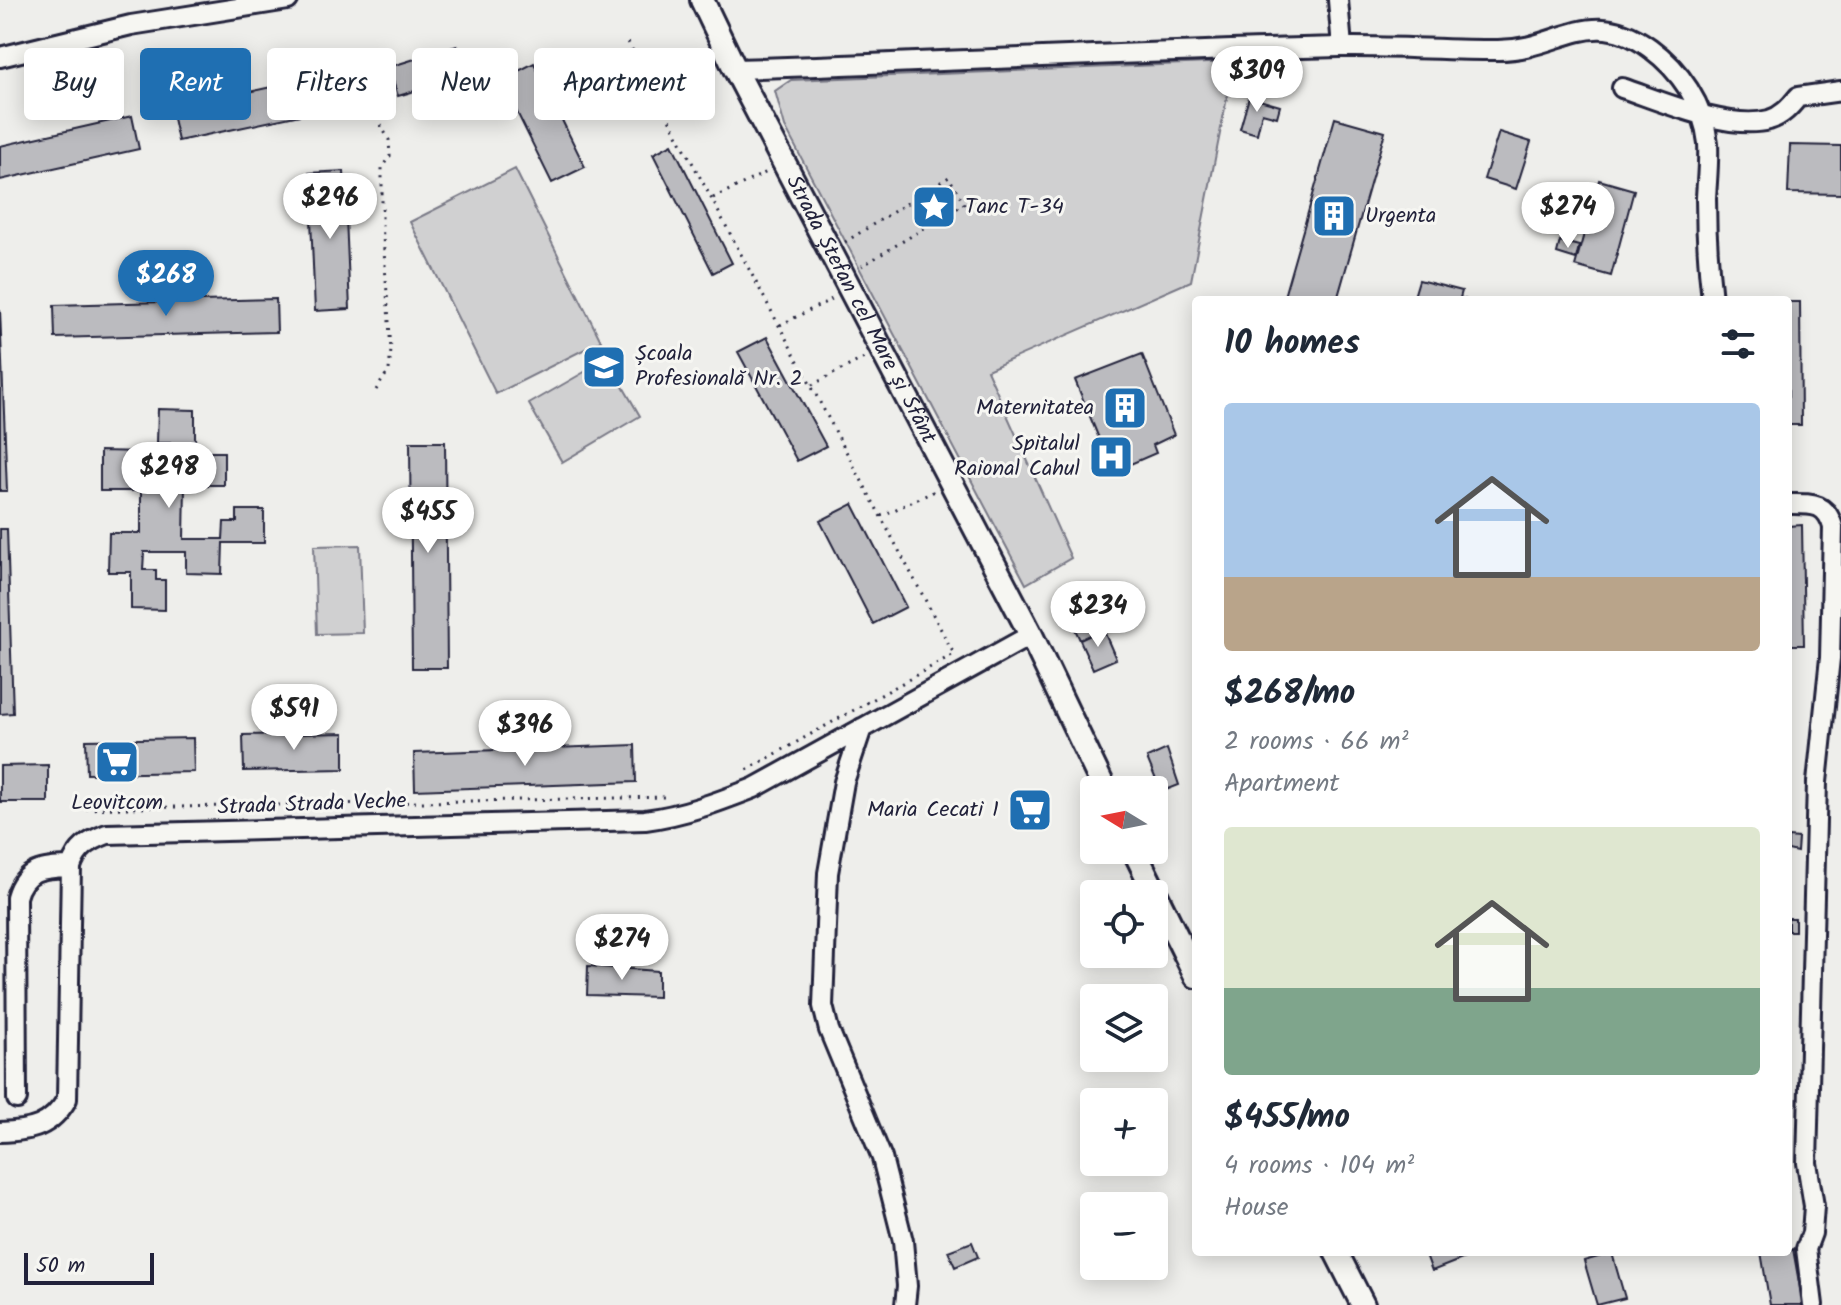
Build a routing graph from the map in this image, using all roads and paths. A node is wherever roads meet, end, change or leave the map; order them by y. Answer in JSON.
{"nodes":[{"id":1,"x":288,"y":0,"type":"edge"},
{"id":2,"x":702,"y":0,"type":"edge"},
{"id":3,"x":1338,"y":0,"type":"edge"},
{"id":4,"x":628,"y":42,"type":"dead end"},
{"id":5,"x":1342,"y":47,"type":"junction"},
{"id":6,"x":0,"y":57,"type":"edge"},
{"id":7,"x":735,"y":69,"type":"junction"},
{"id":8,"x":1622,"y":88,"type":"dead end"},
{"id":9,"x":1841,"y":91,"type":"edge"},
{"id":10,"x":1700,"y":114,"type":"junction"},
{"id":11,"x":378,"y":120,"type":"dead end"},
{"id":12,"x":785,"y":164,"type":"junction"},
{"id":13,"x":711,"y":199,"type":"junction"},
{"id":14,"x":911,"y":201,"type":"junction"},
{"id":15,"x":924,"y":228,"type":"junction"},
{"id":16,"x":831,"y":251,"type":"junction"},
{"id":17,"x":848,"y":283,"type":"junction"},
{"id":18,"x":1712,"y":296,"type":"edge"},
{"id":19,"x":779,"y":326,"type":"junction"},
{"id":20,"x":883,"y":348,"type":"junction"},
{"id":21,"x":810,"y":385,"type":"junction"},
{"id":22,"x":376,"y":390,"type":"dead end"},
{"id":23,"x":953,"y":483,"type":"junction"},
{"id":24,"x":1792,"y":504,"type":"edge"},
{"id":25,"x":881,"y":516,"type":"junction"},
{"id":26,"x":1031,"y":635,"type":"junction"},
{"id":27,"x":862,"y":728,"type":"junction"},
{"id":28,"x":742,"y":772,"type":"dead end"},
{"id":29,"x":1098,"y":776,"type":"edge"},
{"id":30,"x":667,"y":797,"type":"dead end"},
{"id":31,"x":78,"y":809,"type":"dead end"},
{"id":32,"x":1141,"y":864,"type":"edge"},
{"id":33,"x":71,"y":867,"type":"junction"},
{"id":34,"x":8,"y":897,"type":"edge"},
{"id":35,"x":1192,"y":968,"type":"edge"},
{"id":36,"x":17,"y":1099,"type":"dead end"},
{"id":37,"x":0,"y":1132,"type":"edge"},
{"id":38,"x":1338,"y":1256,"type":"edge"},
{"id":39,"x":905,"y":1305,"type":"edge"},
{"id":40,"x":1363,"y":1305,"type":"edge"},
{"id":41,"x":1813,"y":1305,"type":"edge"}],
"edges":[{"from":1,"to":6,"type":"street"},
{"from":2,"to":7,"type":"main road","name":"Strada Ștefan cel Mare și Sfânt"},
{"from":3,"to":5,"type":"street"},
{"from":4,"to":13,"type":"path"},
{"from":5,"to":7,"type":"street"},
{"from":5,"to":10,"type":"street"},
{"from":7,"to":12,"type":"main road","name":"Strada Ștefan cel Mare și Sfânt"},
{"from":8,"to":10,"type":"street"},
{"from":9,"to":10,"type":"street"},
{"from":10,"to":18,"type":"street"},
{"from":11,"to":22,"type":"path"},
{"from":12,"to":13,"type":"path"},
{"from":12,"to":16,"type":"main road","name":"Strada Ștefan cel Mare și Sfânt"},
{"from":13,"to":19,"type":"path"},
{"from":14,"to":15,"type":"path"},
{"from":14,"to":15,"type":"path"},
{"from":14,"to":16,"type":"path"},
{"from":15,"to":17,"type":"path"},
{"from":16,"to":17,"type":"main road","name":"Strada Ștefan cel Mare și Sfânt"},
{"from":17,"to":19,"type":"path"},
{"from":17,"to":20,"type":"main road","name":"Strada Ștefan cel Mare și Sfânt"},
{"from":19,"to":21,"type":"path"},
{"from":20,"to":21,"type":"path"},
{"from":20,"to":23,"type":"main road","name":"Strada Ștefan cel Mare și Sfânt"},
{"from":21,"to":25,"type":"path"},
{"from":23,"to":25,"type":"path"},
{"from":23,"to":26,"type":"main road","name":"Strada Ștefan cel Mare și Sfânt"},
{"from":24,"to":41,"type":"street"},
{"from":25,"to":28,"type":"path"},
{"from":26,"to":27,"type":"street","name":"Strada Strada Veche"},
{"from":26,"to":29,"type":"main road","name":"Strada Ștefan cel Mare și Sfânt"},
{"from":27,"to":33,"type":"street","name":"Strada Strada Veche"},
{"from":27,"to":39,"type":"street"},
{"from":30,"to":31,"type":"path"},
{"from":32,"to":35,"type":"main road"},
{"from":33,"to":34,"type":"street"},
{"from":33,"to":37,"type":"street"},
{"from":34,"to":36,"type":"street"},
{"from":38,"to":40,"type":"main road"}]}
